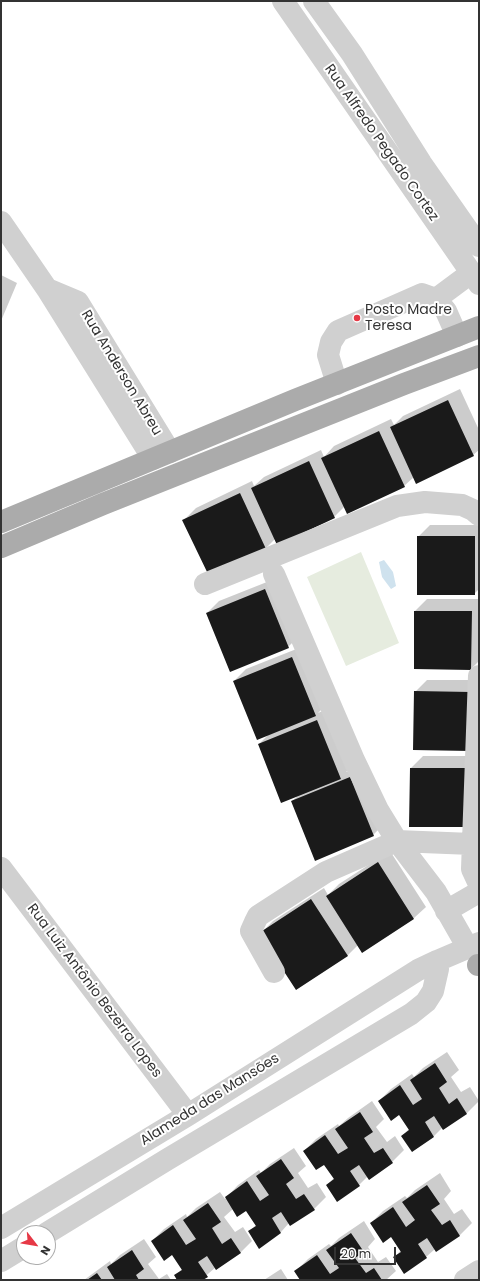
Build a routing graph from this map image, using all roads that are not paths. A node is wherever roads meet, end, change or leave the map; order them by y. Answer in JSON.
{"nodes":[{"id":1,"x":284,"y":1,"type":"edge"},
{"id":2,"x":317,"y":5,"type":"edge"},
{"id":3,"x":299,"y":24,"type":"junction"},
{"id":4,"x":352,"y":54,"type":"junction"},
{"id":5,"x":329,"y":69,"type":"junction"},
{"id":6,"x":1,"y":222,"type":"edge"},
{"id":7,"x":479,"y":246,"type":"edge"},
{"id":8,"x":475,"y":278,"type":"edge"},
{"id":9,"x":436,"y":299,"type":"junction"},
{"id":10,"x":479,"y":327,"type":"edge"},
{"id":11,"x":456,"y":336,"type":"junction"},
{"id":12,"x":479,"y":356,"type":"edge"},
{"id":13,"x":337,"y":384,"type":"junction"},
{"id":14,"x":161,"y":456,"type":"junction"},
{"id":15,"x":479,"y":515,"type":"edge"},
{"id":16,"x":1,"y":522,"type":"edge"},
{"id":17,"x":1,"y":547,"type":"edge"},
{"id":18,"x":274,"y":574,"type":"dead end"},
{"id":19,"x":205,"y":584,"type":"dead end"},
{"id":20,"x":479,"y":676,"type":"edge"},
{"id":21,"x":397,"y":841,"type":"junction"},
{"id":22,"x":472,"y":844,"type":"junction"},
{"id":23,"x":1,"y":868,"type":"edge"},
{"id":24,"x":479,"y":884,"type":"edge"},
{"id":25,"x":479,"y":892,"type":"edge"},
{"id":26,"x":446,"y":910,"type":"junction"},
{"id":27,"x":477,"y":957,"type":"edge"},
{"id":28,"x":431,"y":967,"type":"junction"},
{"id":29,"x":274,"y":972,"type":"dead end"},
{"id":30,"x":188,"y":1115,"type":"junction"},
{"id":31,"x":1,"y":1228,"type":"edge"},
{"id":32,"x":56,"y":1228,"type":"edge"},
{"id":33,"x":16,"y":1252,"type":"edge"},
{"id":34,"x":1,"y":1261,"type":"edge"},
{"id":35,"x":479,"y":1271,"type":"edge"},
{"id":36,"x":465,"y":1280,"type":"edge"}],
"edges":[{"from":1,"to":3,"type":"street","name":"Rua Alfredo Pegado Cortez"},
{"from":2,"to":3,"type":"street"},
{"from":2,"to":4,"type":"street","name":"Rua Alfredo Pegado Cortez"},
{"from":3,"to":5,"type":"street","name":"Rua Alfredo Pegado Cortez"},
{"from":4,"to":5,"type":"street"},
{"from":4,"to":7,"type":"street","name":"Rua Alfredo Pegado Cortez"},
{"from":5,"to":8,"type":"street","name":"Rua Alfredo Pegado Cortez"},
{"from":6,"to":14,"type":"street","name":"Rua Anderson Abreu"},
{"from":8,"to":9,"type":"street"},
{"from":9,"to":11,"type":"street"},
{"from":9,"to":13,"type":"street"},
{"from":10,"to":11,"type":"main road"},
{"from":11,"to":13,"type":"main road"},
{"from":12,"to":17,"type":"main road"},
{"from":13,"to":14,"type":"main road"},
{"from":14,"to":16,"type":"main road"},
{"from":15,"to":19,"type":"street"},
{"from":18,"to":21,"type":"street"},
{"from":20,"to":22,"type":"street"},
{"from":21,"to":22,"type":"street"},
{"from":21,"to":26,"type":"street"},
{"from":21,"to":29,"type":"street"},
{"from":22,"to":24,"type":"street"},
{"from":23,"to":30,"type":"street","name":"Rua Luiz Antônio Bezerra Lopes"},
{"from":25,"to":26,"type":"street"},
{"from":26,"to":27,"type":"street"},
{"from":27,"to":28,"type":"street","name":"Alameda das Mansões"},
{"from":28,"to":30,"type":"street","name":"Alameda das Mansões"},
{"from":28,"to":32,"type":"street"},
{"from":30,"to":31,"type":"street","name":"Alameda das Mansões"},
{"from":33,"to":34,"type":"street"},
{"from":35,"to":36,"type":"street"}]}
